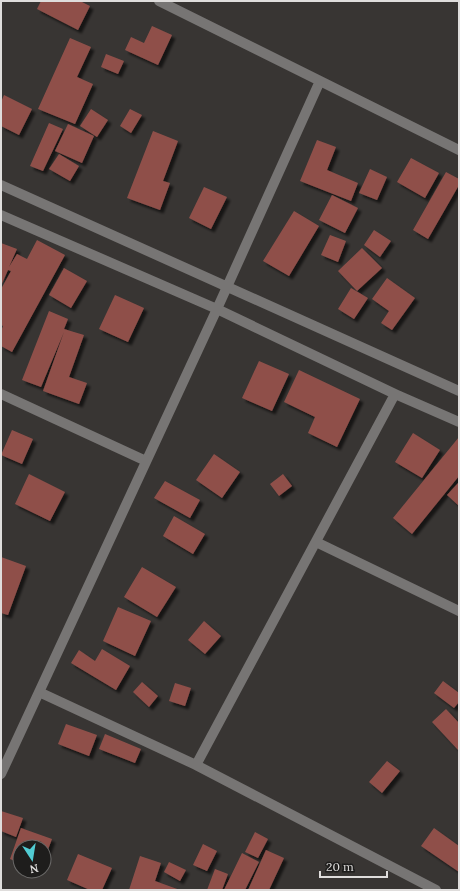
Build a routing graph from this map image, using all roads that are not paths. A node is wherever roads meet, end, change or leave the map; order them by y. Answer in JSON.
{"nodes":[{"id":1,"x":159,"y":1,"type":"edge"},
{"id":2,"x":320,"y":81,"type":"junction"},
{"id":3,"x":459,"y":150,"type":"edge"},
{"id":4,"x":1,"y":185,"type":"edge"},
{"id":5,"x":1,"y":215,"type":"edge"},
{"id":6,"x":227,"y":287,"type":"junction"},
{"id":7,"x":217,"y":309,"type":"junction"},
{"id":8,"x":459,"y":391,"type":"edge"},
{"id":9,"x":1,"y":394,"type":"edge"},
{"id":10,"x":395,"y":394,"type":"junction"},
{"id":11,"x":459,"y":422,"type":"edge"},
{"id":12,"x":146,"y":461,"type":"junction"},
{"id":13,"x":316,"y":542,"type":"junction"},
{"id":14,"x":459,"y":611,"type":"edge"},
{"id":15,"x":39,"y":692,"type":"junction"},
{"id":16,"x":196,"y":765,"type":"junction"},
{"id":17,"x":1,"y":774,"type":"edge"},
{"id":18,"x":436,"y":890,"type":"edge"}],
"edges":[{"from":1,"to":2,"type":"street"},
{"from":2,"to":3,"type":"street"},
{"from":2,"to":6,"type":"street"},
{"from":4,"to":6,"type":"street"},
{"from":5,"to":7,"type":"street"},
{"from":6,"to":7,"type":"street"},
{"from":6,"to":8,"type":"street"},
{"from":7,"to":10,"type":"street"},
{"from":7,"to":12,"type":"street"},
{"from":9,"to":12,"type":"street"},
{"from":10,"to":11,"type":"street"},
{"from":10,"to":13,"type":"street"},
{"from":12,"to":15,"type":"street"},
{"from":13,"to":14,"type":"street"},
{"from":13,"to":16,"type":"street"},
{"from":15,"to":16,"type":"street"},
{"from":15,"to":17,"type":"street"},
{"from":16,"to":18,"type":"street"}]}
